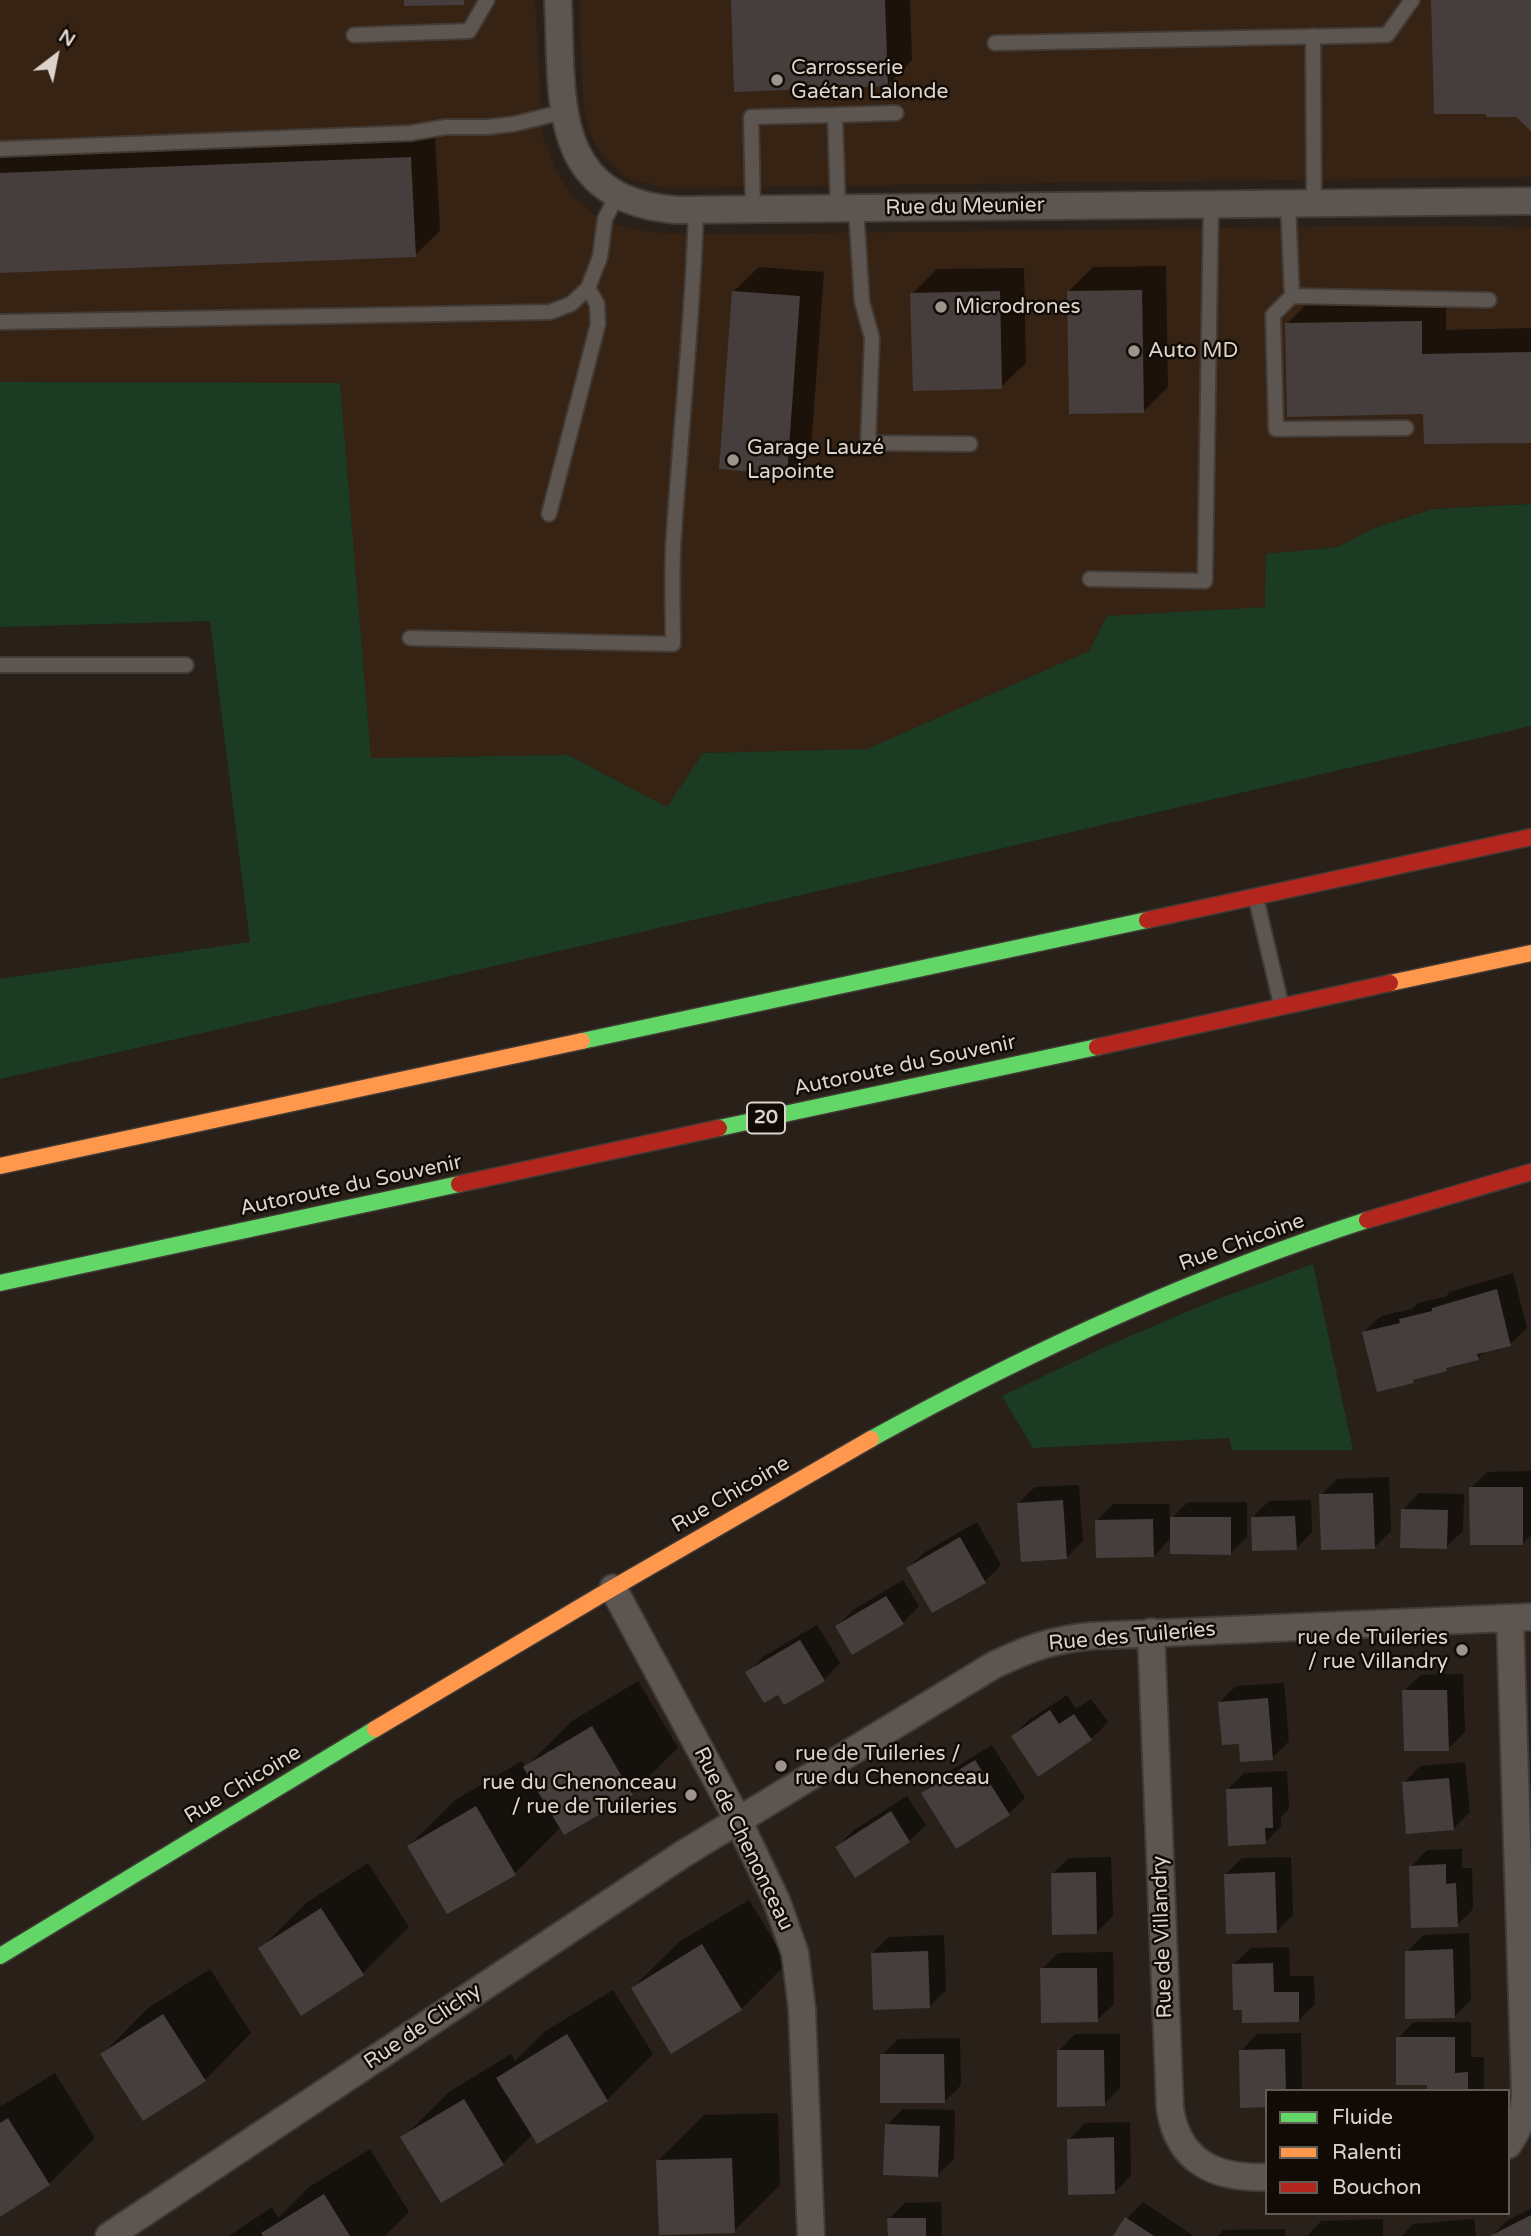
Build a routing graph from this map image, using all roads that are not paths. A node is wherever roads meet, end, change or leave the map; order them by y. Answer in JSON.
{"nodes":[{"id":1,"x":487,"y":0,"type":"edge"},
{"id":2,"x":558,"y":0,"type":"edge"},
{"id":3,"x":1412,"y":0,"type":"edge"},
{"id":4,"x":354,"y":35,"type":"dead end"},
{"id":5,"x":1313,"y":36,"type":"junction"},
{"id":6,"x":995,"y":43,"type":"dead end"},
{"id":7,"x":563,"y":112,"type":"junction"},
{"id":8,"x":896,"y":113,"type":"dead end"},
{"id":9,"x":835,"y":115,"type":"junction"},
{"id":10,"x":0,"y":149,"type":"edge"},
{"id":11,"x":617,"y":195,"type":"junction"},
{"id":12,"x":1531,"y":201,"type":"edge"},
{"id":13,"x":1211,"y":204,"type":"junction"},
{"id":14,"x":1301,"y":204,"type":"junction"},
{"id":15,"x":847,"y":208,"type":"junction"},
{"id":16,"x":696,"y":209,"type":"junction"},
{"id":17,"x":753,"y":209,"type":"junction"},
{"id":18,"x":587,"y":288,"type":"junction"},
{"id":19,"x":1292,"y":296,"type":"junction"},
{"id":20,"x":1489,"y":300,"type":"dead end"},
{"id":21,"x":0,"y":322,"type":"edge"},
{"id":22,"x":1406,"y":428,"type":"dead end"},
{"id":23,"x":970,"y":444,"type":"dead end"},
{"id":24,"x":549,"y":514,"type":"dead end"},
{"id":25,"x":1090,"y":579,"type":"dead end"},
{"id":26,"x":410,"y":638,"type":"dead end"},
{"id":27,"x":0,"y":664,"type":"edge"},
{"id":28,"x":186,"y":665,"type":"dead end"},
{"id":29,"x":1531,"y":837,"type":"edge"},
{"id":30,"x":1256,"y":896,"type":"junction"},
{"id":31,"x":1531,"y":953,"type":"edge"},
{"id":32,"x":1282,"y":1006,"type":"junction"},
{"id":33,"x":0,"y":1166,"type":"edge"},
{"id":34,"x":1531,"y":1172,"type":"edge"},
{"id":35,"x":0,"y":1283,"type":"edge"},
{"id":36,"x":613,"y":1588,"type":"junction"},
{"id":37,"x":1521,"y":1617,"type":"edge"},
{"id":38,"x":1152,"y":1632,"type":"junction"},
{"id":39,"x":738,"y":1820,"type":"junction"},
{"id":40,"x":0,"y":1956,"type":"edge"},
{"id":41,"x":1510,"y":2141,"type":"edge"},
{"id":42,"x":1265,"y":2177,"type":"edge"},
{"id":43,"x":109,"y":2236,"type":"edge"},
{"id":44,"x":811,"y":2236,"type":"edge"}],
"edges":[{"from":1,"to":4,"type":"lane"},
{"from":2,"to":7,"type":"street","name":"Rue du Meunier"},
{"from":3,"to":5,"type":"lane"},
{"from":5,"to":6,"type":"lane"},
{"from":5,"to":14,"type":"lane"},
{"from":7,"to":10,"type":"lane"},
{"from":7,"to":11,"type":"street","name":"Rue du Meunier"},
{"from":8,"to":9,"type":"lane"},
{"from":9,"to":15,"type":"lane"},
{"from":9,"to":17,"type":"lane"},
{"from":11,"to":16,"type":"street","name":"Rue du Meunier"},
{"from":11,"to":18,"type":"lane"},
{"from":12,"to":14,"type":"street","name":"Rue du Meunier"},
{"from":13,"to":14,"type":"street","name":"Rue du Meunier"},
{"from":13,"to":15,"type":"street","name":"Rue du Meunier"},
{"from":13,"to":25,"type":"lane"},
{"from":14,"to":19,"type":"lane"},
{"from":15,"to":17,"type":"street","name":"Rue du Meunier"},
{"from":15,"to":23,"type":"lane"},
{"from":16,"to":17,"type":"street","name":"Rue du Meunier"},
{"from":16,"to":26,"type":"lane"},
{"from":18,"to":21,"type":"lane"},
{"from":18,"to":24,"type":"lane"},
{"from":19,"to":20,"type":"lane"},
{"from":19,"to":22,"type":"lane"},
{"from":27,"to":28,"type":"lane"},
{"from":29,"to":30,"type":"main road"},
{"from":30,"to":32,"type":"lane"},
{"from":30,"to":33,"type":"main road"},
{"from":31,"to":32,"type":"main road","name":"Autoroute du Souvenir","number":"20"},
{"from":32,"to":35,"type":"main road","name":"Autoroute du Souvenir","number":"20"},
{"from":34,"to":36,"type":"main road","name":"Rue Chicoine"},
{"from":36,"to":39,"type":"street","name":"Rue de Chenonceau"},
{"from":36,"to":40,"type":"main road","name":"Rue Chicoine"},
{"from":37,"to":38,"type":"street","name":"Rue des Tuileries"},
{"from":37,"to":41,"type":"street"},
{"from":38,"to":39,"type":"street","name":"Rue des Tuileries"},
{"from":38,"to":42,"type":"street","name":"Rue de Villandry"},
{"from":39,"to":43,"type":"street","name":"Rue de Clichy"},
{"from":39,"to":44,"type":"street","name":"Rue de Chenonceau"}]}
